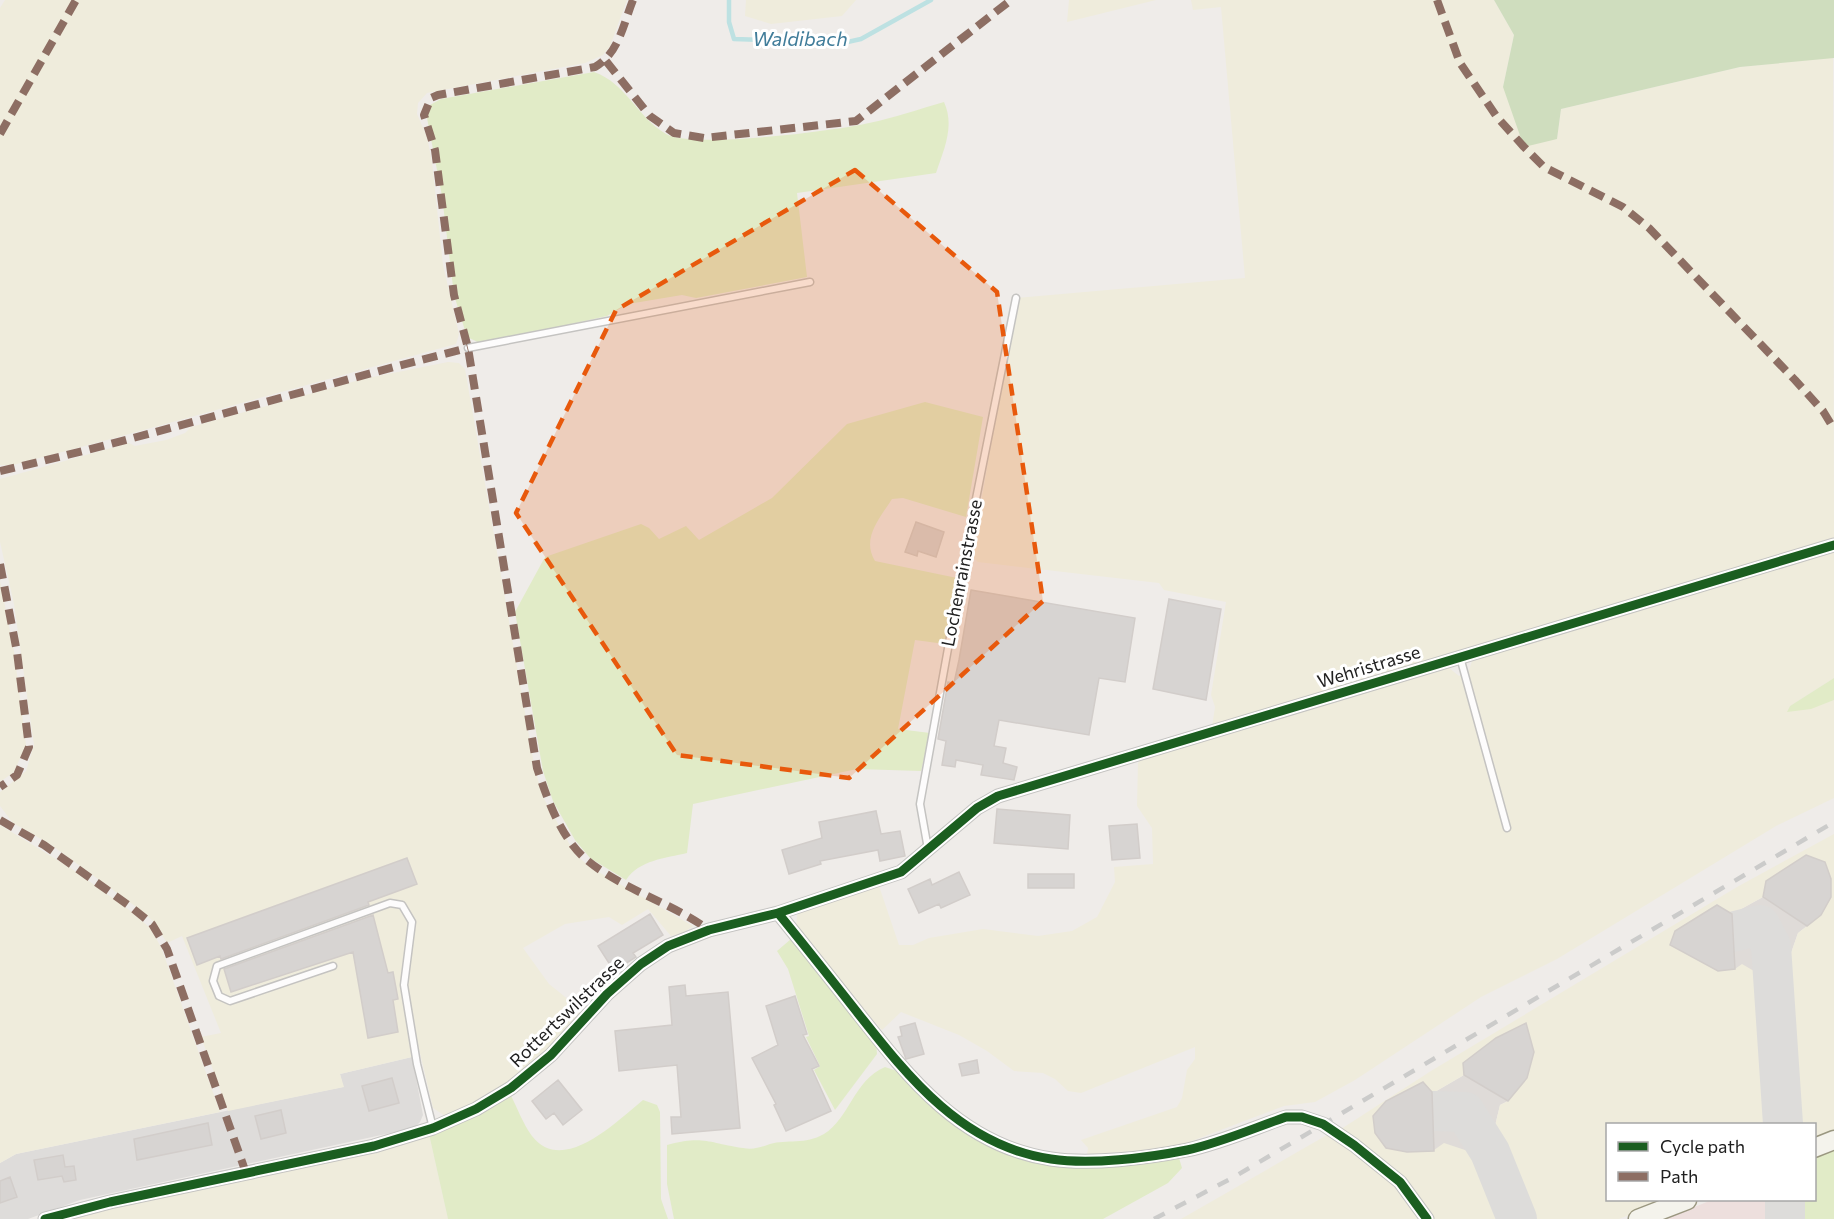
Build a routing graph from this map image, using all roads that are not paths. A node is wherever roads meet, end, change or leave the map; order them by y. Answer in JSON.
{"nodes":[{"id":1,"x":810,"y":282,"type":"dead end"},
{"id":2,"x":1016,"y":298,"type":"dead end"},
{"id":3,"x":468,"y":348,"type":"dead end"},
{"id":4,"x":1834,"y":545,"type":"edge"},
{"id":5,"x":1460,"y":657,"type":"junction"},
{"id":6,"x":1507,"y":828,"type":"dead end"},
{"id":7,"x":928,"y":849,"type":"junction"},
{"id":8,"x":778,"y":913,"type":"junction"},
{"id":9,"x":333,"y":966,"type":"dead end"},
{"id":10,"x":433,"y":1128,"type":"junction"},
{"id":11,"x":1834,"y":1140,"type":"edge"},
{"id":12,"x":1816,"y":1148,"type":"edge"},
{"id":13,"x":1684,"y":1201,"type":"edge"},
{"id":14,"x":45,"y":1219,"type":"edge"},
{"id":15,"x":1426,"y":1219,"type":"edge"},
{"id":16,"x":1638,"y":1219,"type":"edge"}],
"edges":[{"from":1,"to":3,"type":"lane"},
{"from":2,"to":7,"type":"lane","name":"Lochenrainstrasse"},
{"from":4,"to":5,"type":"street","name":"Wehristrasse"},
{"from":5,"to":6,"type":"lane"},
{"from":5,"to":7,"type":"street","name":"Wehristrasse"},
{"from":7,"to":8,"type":"street","name":"Rottertswilstrasse"},
{"from":8,"to":10,"type":"street","name":"Rottertswilstrasse"},
{"from":8,"to":15,"type":"street"},
{"from":9,"to":10,"type":"lane"},
{"from":10,"to":14,"type":"street","name":"Rottertswilstrasse"},
{"from":11,"to":12,"type":"main road"},
{"from":13,"to":16,"type":"main road"}]}
